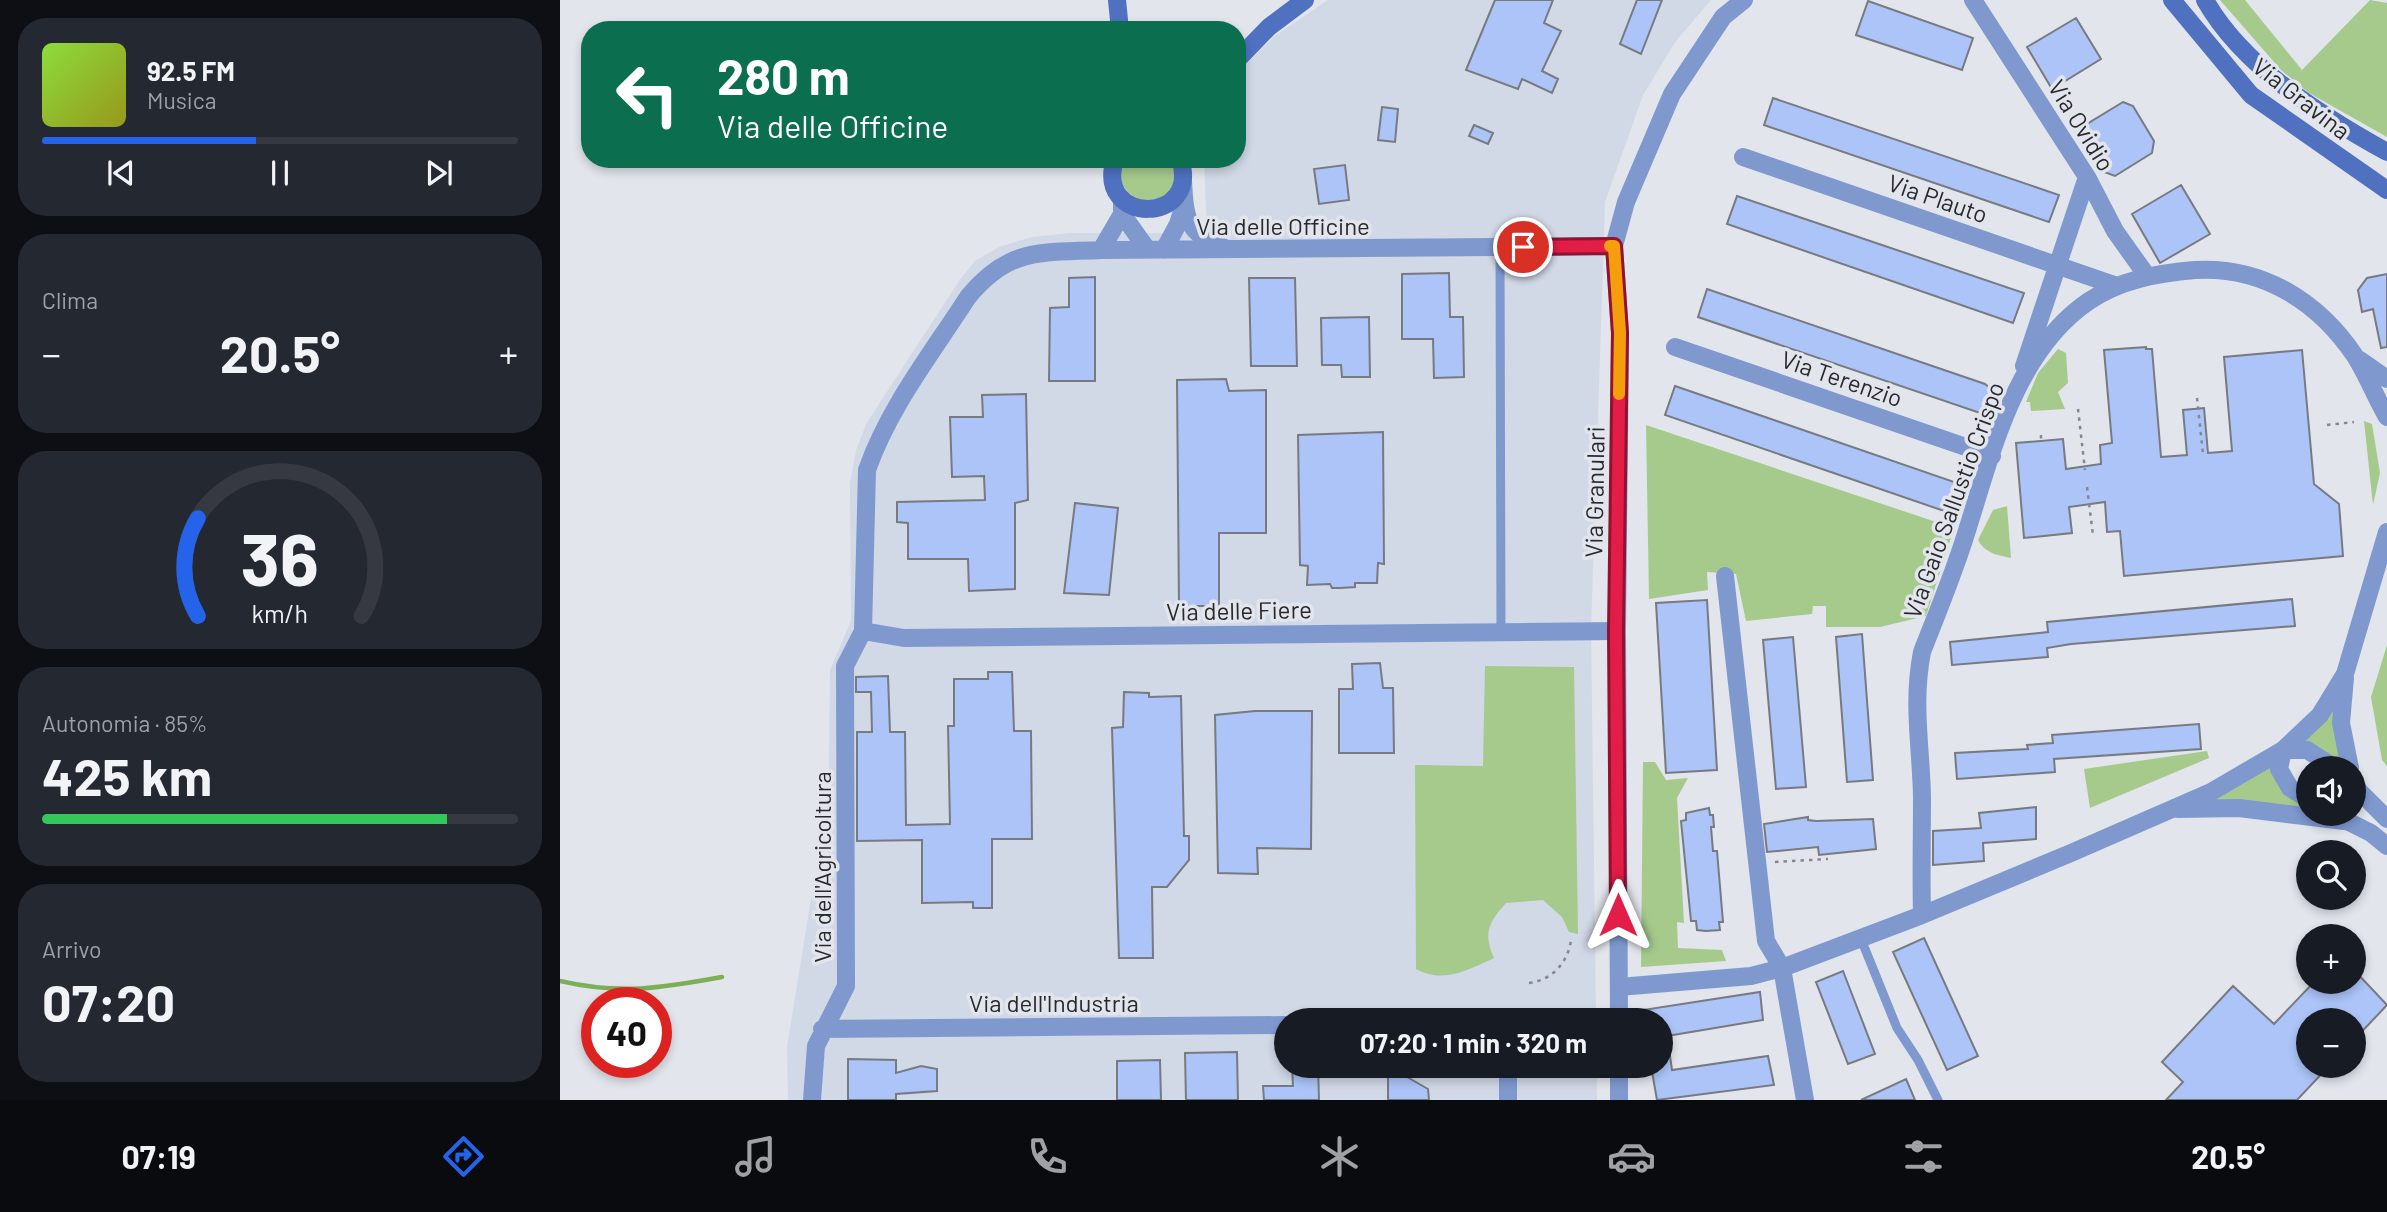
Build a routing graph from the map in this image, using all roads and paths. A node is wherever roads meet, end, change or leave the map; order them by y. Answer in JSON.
{"nodes":[{"id":1,"x":1117,"y":0,"type":"edge"},
{"id":2,"x":1305,"y":0,"type":"edge"},
{"id":3,"x":1744,"y":0,"type":"edge"},
{"id":4,"x":1973,"y":0,"type":"edge"},
{"id":5,"x":2172,"y":0,"type":"edge"},
{"id":6,"x":2205,"y":0,"type":"edge"},
{"id":7,"x":1118,"y":21,"type":"edge"},
{"id":8,"x":1246,"y":51,"type":"edge"},
{"id":9,"x":2387,"y":152,"type":"edge"},
{"id":10,"x":1743,"y":157,"type":"dead end"},
{"id":11,"x":1114,"y":168,"type":"edge"},
{"id":12,"x":1181,"y":168,"type":"edge"},
{"id":13,"x":1186,"y":168,"type":"edge"},
{"id":14,"x":2087,"y":177,"type":"junction"},
{"id":15,"x":1183,"y":181,"type":"junction"},
{"id":16,"x":2387,"y":190,"type":"edge"},
{"id":17,"x":1184,"y":205,"type":"junction"},
{"id":18,"x":1122,"y":206,"type":"junction"},
{"id":19,"x":1614,"y":246,"type":"junction"},
{"id":20,"x":1500,"y":247,"type":"junction"},
{"id":21,"x":1101,"y":250,"type":"junction"},
{"id":22,"x":1156,"y":250,"type":"junction"},
{"id":23,"x":1233,"y":250,"type":"junction"},
{"id":24,"x":2057,"y":265,"type":"junction"},
{"id":25,"x":2147,"y":276,"type":"junction"},
{"id":26,"x":2117,"y":286,"type":"junction"},
{"id":27,"x":1675,"y":347,"type":"dead end"},
{"id":28,"x":2355,"y":356,"type":"junction"},
{"id":29,"x":2387,"y":379,"type":"edge"},
{"id":30,"x":2017,"y":390,"type":"junction"},
{"id":31,"x":2197,"y":398,"type":"dead end"},
{"id":32,"x":2385,"y":408,"type":"edge"},
{"id":33,"x":2078,"y":409,"type":"dead end"},
{"id":34,"x":2354,"y":422,"type":"dead end"},
{"id":35,"x":2327,"y":425,"type":"dead end"},
{"id":36,"x":2041,"y":435,"type":"dead end"},
{"id":37,"x":2041,"y":441,"type":"dead end"},
{"id":38,"x":2203,"y":454,"type":"dead end"},
{"id":39,"x":1992,"y":456,"type":"junction"},
{"id":40,"x":2085,"y":470,"type":"dead end"},
{"id":41,"x":2087,"y":487,"type":"dead end"},
{"id":42,"x":2387,"y":532,"type":"edge"},
{"id":43,"x":2093,"y":535,"type":"dead end"},
{"id":44,"x":1725,"y":576,"type":"dead end"},
{"id":45,"x":863,"y":631,"type":"junction"},
{"id":46,"x":1616,"y":631,"type":"junction"},
{"id":47,"x":1501,"y":632,"type":"junction"},
{"id":48,"x":2345,"y":674,"type":"junction"},
{"id":49,"x":2283,"y":750,"type":"junction"},
{"id":50,"x":2316,"y":756,"type":"edge"},
{"id":51,"x":2348,"y":756,"type":"edge"},
{"id":52,"x":2296,"y":792,"type":"edge"},
{"id":53,"x":2366,"y":797,"type":"edge"},
{"id":54,"x":2168,"y":809,"type":"junction"},
{"id":55,"x":2296,"y":813,"type":"edge"},
{"id":56,"x":2387,"y":819,"type":"edge"},
{"id":57,"x":2357,"y":826,"type":"edge"},
{"id":58,"x":2387,"y":846,"type":"edge"},
{"id":59,"x":1828,"y":859,"type":"dead end"},
{"id":60,"x":1768,"y":862,"type":"dead end"},
{"id":61,"x":1922,"y":915,"type":"junction"},
{"id":62,"x":1861,"y":939,"type":"junction"},
{"id":63,"x":1571,"y":940,"type":"dead end"},
{"id":64,"x":1782,"y":968,"type":"junction"},
{"id":65,"x":1529,"y":983,"type":"dead end"},
{"id":66,"x":1619,"y":987,"type":"junction"},
{"id":67,"x":1619,"y":1008,"type":"edge"},
{"id":68,"x":1274,"y":1025,"type":"edge"},
{"id":69,"x":822,"y":1029,"type":"junction"},
{"id":70,"x":1508,"y":1078,"type":"edge"},
{"id":71,"x":1619,"y":1078,"type":"edge"},
{"id":72,"x":812,"y":1100,"type":"edge"},
{"id":73,"x":1508,"y":1100,"type":"edge"},
{"id":74,"x":1619,"y":1100,"type":"edge"},
{"id":75,"x":1804,"y":1100,"type":"edge"},
{"id":76,"x":1938,"y":1100,"type":"edge"}],
"edges":[{"from":1,"to":7,"type":"main road"},
{"from":2,"to":8,"type":"main road"},
{"from":3,"to":19,"type":"street","name":"Via Granulari"},
{"from":4,"to":14,"type":"street","name":"Via Ovidio"},
{"from":5,"to":16,"type":"main road","name":"Via Gravina"},
{"from":6,"to":9,"type":"main road","name":"Via Gravina"},
{"from":10,"to":24,"type":"street","name":"Via Plauto"},
{"from":11,"to":18,"type":"main road"},
{"from":12,"to":15,"type":"main road"},
{"from":13,"to":15,"type":"main road"},
{"from":14,"to":24,"type":"street"},
{"from":14,"to":25,"type":"street","name":"Via Ovidio"},
{"from":15,"to":17,"type":"street"},
{"from":15,"to":18,"type":"main road"},
{"from":17,"to":22,"type":"street"},
{"from":17,"to":23,"type":"street"},
{"from":18,"to":21,"type":"street"},
{"from":18,"to":22,"type":"street"},
{"from":19,"to":20,"type":"street","name":"Via delle Officine"},
{"from":19,"to":46,"type":"street","name":"Via Granulari"},
{"from":20,"to":23,"type":"street","name":"Via delle Officine"},
{"from":20,"to":47,"type":"lane"},
{"from":21,"to":22,"type":"street","name":"Via delle Officine"},
{"from":21,"to":45,"type":"street","name":"Via delle Officine"},
{"from":22,"to":23,"type":"street","name":"Via delle Officine"},
{"from":24,"to":26,"type":"street","name":"Via Plauto"},
{"from":24,"to":30,"type":"street"},
{"from":25,"to":26,"type":"street","name":"Via Gaio Sallustio Crispo"},
{"from":25,"to":28,"type":"street","name":"Via Gaio Sallustio Crispo"},
{"from":26,"to":30,"type":"street","name":"Via Gaio Sallustio Crispo"},
{"from":27,"to":39,"type":"street","name":"Via Terenzio"},
{"from":28,"to":29,"type":"street","name":"Via Gaio Sallustio Crispo"},
{"from":28,"to":32,"type":"street","name":"Via Gaio Sallustio Crispo"},
{"from":30,"to":39,"type":"street","name":"Via Gaio Sallustio Crispo"},
{"from":31,"to":38,"type":"path"},
{"from":33,"to":40,"type":"path"},
{"from":34,"to":35,"type":"path"},
{"from":36,"to":37,"type":"path"},
{"from":39,"to":61,"type":"street","name":"Via Gaio Sallustio Crispo"},
{"from":41,"to":43,"type":"path"},
{"from":42,"to":48,"type":"street"},
{"from":44,"to":64,"type":"street"},
{"from":45,"to":47,"type":"street","name":"Via delle Fiere"},
{"from":45,"to":69,"type":"street","name":"Via dell'Agricoltura"},
{"from":46,"to":47,"type":"street","name":"Via delle Fiere"},
{"from":46,"to":66,"type":"street","name":"Via Granulari"},
{"from":48,"to":49,"type":"street"},
{"from":48,"to":51,"type":"street"},
{"from":49,"to":50,"type":"street"},
{"from":49,"to":52,"type":"street"},
{"from":49,"to":54,"type":"street"},
{"from":53,"to":56,"type":"street"},
{"from":54,"to":55,"type":"street"},
{"from":54,"to":61,"type":"street"},
{"from":57,"to":58,"type":"street"},
{"from":59,"to":60,"type":"path"},
{"from":61,"to":62,"type":"street"},
{"from":62,"to":64,"type":"street"},
{"from":62,"to":76,"type":"lane"},
{"from":63,"to":65,"type":"path"},
{"from":64,"to":66,"type":"street"},
{"from":64,"to":75,"type":"street"},
{"from":66,"to":67,"type":"street","name":"Via Granulari"},
{"from":68,"to":69,"type":"street","name":"Via dell'Industria"},
{"from":69,"to":72,"type":"street","name":"Via dell'Agricoltura"},
{"from":70,"to":73,"type":"street"},
{"from":71,"to":74,"type":"street"}]}
